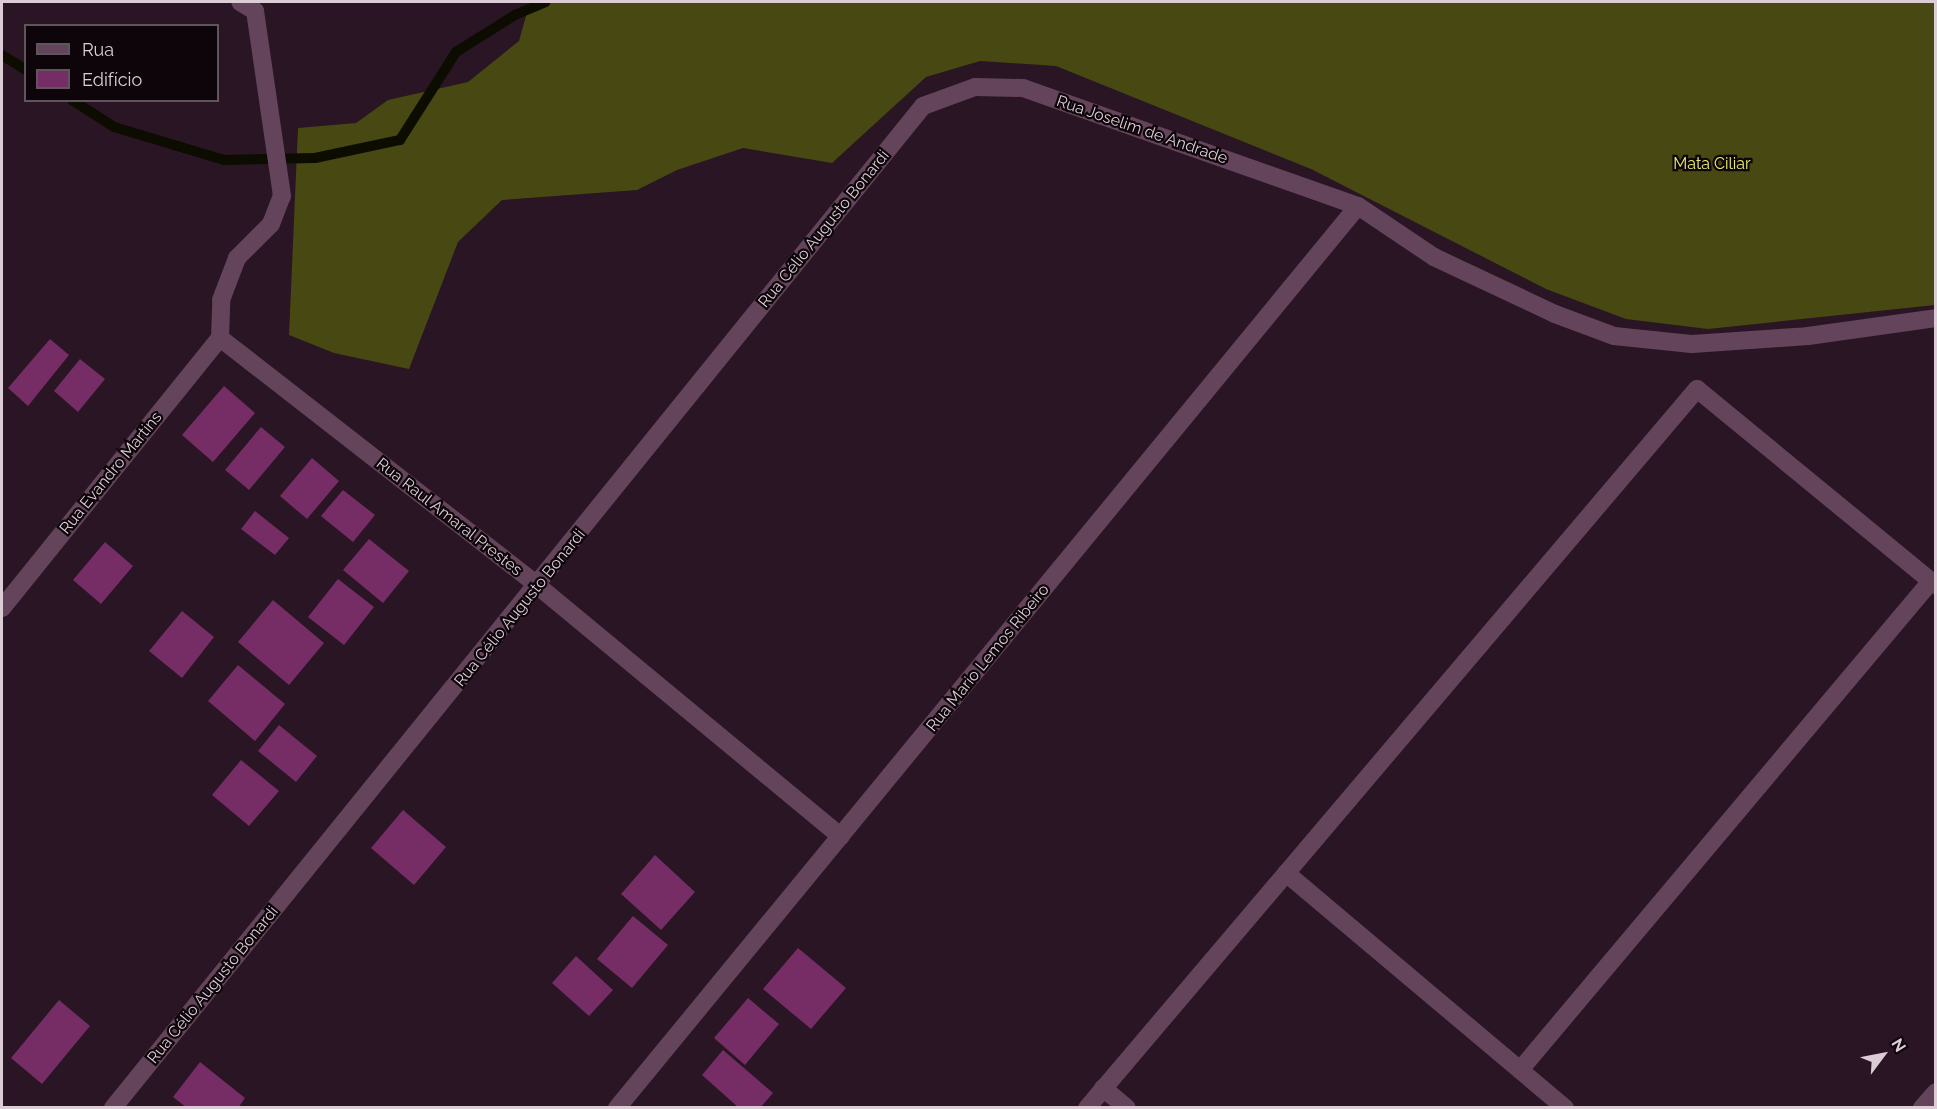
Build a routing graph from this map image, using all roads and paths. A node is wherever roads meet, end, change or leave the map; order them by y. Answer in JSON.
{"nodes":[{"id":1,"x":240,"y":2,"type":"edge"},
{"id":2,"x":923,"y":106,"type":"joint"},
{"id":3,"x":1358,"y":206,"type":"junction"},
{"id":4,"x":1935,"y":318,"type":"edge"},
{"id":5,"x":220,"y":338,"type":"junction"},
{"id":6,"x":1933,"y":583,"type":"edge"},
{"id":7,"x":538,"y":586,"type":"junction"},
{"id":8,"x":2,"y":608,"type":"edge"},
{"id":9,"x":841,"y":837,"type":"junction"},
{"id":10,"x":1286,"y":873,"type":"junction"},
{"id":11,"x":1520,"y":1070,"type":"junction"},
{"id":12,"x":1103,"y":1088,"type":"junction"},
{"id":13,"x":1935,"y":1092,"type":"edge"},
{"id":14,"x":113,"y":1107,"type":"edge"},
{"id":15,"x":617,"y":1107,"type":"edge"},
{"id":16,"x":1087,"y":1107,"type":"edge"},
{"id":17,"x":1126,"y":1107,"type":"edge"},
{"id":18,"x":1565,"y":1107,"type":"edge"},
{"id":19,"x":1922,"y":1107,"type":"edge"}],
"edges":[{"from":1,"to":5,"type":"street"},
{"from":2,"to":3,"type":"street","name":"Rua Joselim de Andrade"},
{"from":2,"to":7,"type":"street","name":"Rua Célio Augusto Bonardi"},
{"from":3,"to":4,"type":"street","name":"Rua Joselim de Andrade"},
{"from":3,"to":9,"type":"street","name":"Rua Mario Lemos Ribeiro"},
{"from":5,"to":7,"type":"street","name":"Rua Raul Amaral Prestes"},
{"from":5,"to":8,"type":"street","name":"Rua Evandro Martins"},
{"from":6,"to":10,"type":"street"},
{"from":6,"to":11,"type":"street"},
{"from":7,"to":9,"type":"street","name":"Rua Raul Amaral Prestes"},
{"from":7,"to":14,"type":"street","name":"Rua Célio Augusto Bonardi"},
{"from":9,"to":15,"type":"street","name":"Rua Mario Lemos Ribeiro"},
{"from":10,"to":11,"type":"street"},
{"from":10,"to":12,"type":"street"},
{"from":11,"to":18,"type":"street"},
{"from":12,"to":16,"type":"street"},
{"from":12,"to":17,"type":"street"},
{"from":13,"to":19,"type":"street"}]}
